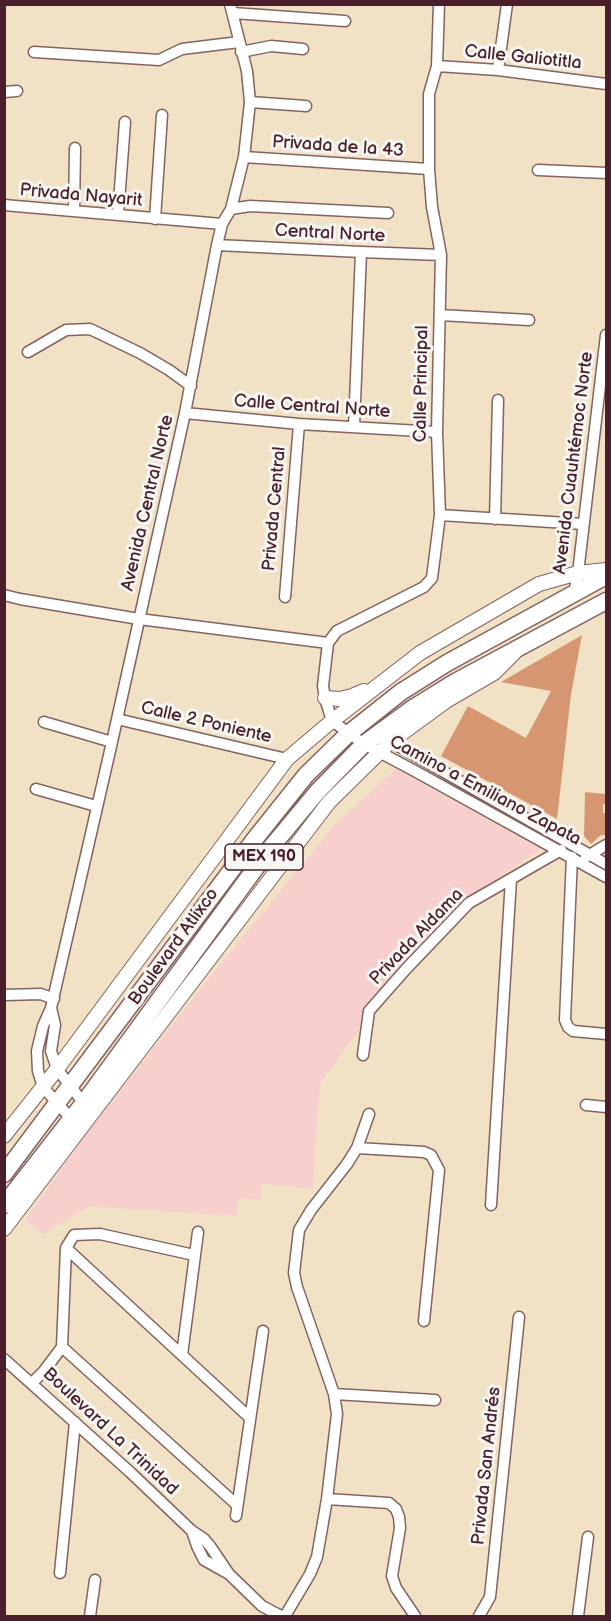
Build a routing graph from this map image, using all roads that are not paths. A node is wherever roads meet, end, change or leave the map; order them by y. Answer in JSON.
{"nodes":[{"id":1,"x":439,"y":4,"type":"edge"},
{"id":2,"x":507,"y":4,"type":"edge"},
{"id":3,"x":231,"y":9,"type":"edge"},
{"id":4,"x":345,"y":21,"type":"dead end"},
{"id":5,"x":240,"y":47,"type":"junction"},
{"id":6,"x":303,"y":50,"type":"dead end"},
{"id":7,"x":34,"y":52,"type":"dead end"},
{"id":8,"x":437,"y":66,"type":"junction"},
{"id":9,"x":498,"y":70,"type":"junction"},
{"id":10,"x":606,"y":84,"type":"edge"},
{"id":11,"x":17,"y":91,"type":"dead end"},
{"id":12,"x":4,"y":92,"type":"edge"},
{"id":13,"x":250,"y":102,"type":"junction"},
{"id":14,"x":306,"y":106,"type":"dead end"},
{"id":15,"x":162,"y":115,"type":"dead end"},
{"id":16,"x":125,"y":122,"type":"dead end"},
{"id":17,"x":75,"y":147,"type":"dead end"},
{"id":18,"x":244,"y":157,"type":"junction"},
{"id":19,"x":429,"y":169,"type":"junction"},
{"id":20,"x":538,"y":170,"type":"dead end"},
{"id":21,"x":606,"y":173,"type":"edge"},
{"id":22,"x":4,"y":206,"type":"edge"},
{"id":23,"x":231,"y":209,"type":"junction"},
{"id":24,"x":74,"y":211,"type":"junction"},
{"id":25,"x":388,"y":213,"type":"dead end"},
{"id":26,"x":118,"y":215,"type":"junction"},
{"id":27,"x":155,"y":219,"type":"junction"},
{"id":28,"x":222,"y":224,"type":"junction"},
{"id":29,"x":218,"y":245,"type":"junction"},
{"id":30,"x":361,"y":252,"type":"junction"},
{"id":31,"x":441,"y":255,"type":"junction"},
{"id":32,"x":440,"y":315,"type":"junction"},
{"id":33,"x":529,"y":320,"type":"dead end"},
{"id":34,"x":606,"y":334,"type":"edge"},
{"id":35,"x":28,"y":352,"type":"dead end"},
{"id":36,"x":190,"y":386,"type":"junction"},
{"id":37,"x":498,"y":400,"type":"dead end"},
{"id":38,"x":185,"y":413,"type":"junction"},
{"id":39,"x":299,"y":424,"type":"junction"},
{"id":40,"x":354,"y":427,"type":"junction"},
{"id":41,"x":437,"y":432,"type":"junction"},
{"id":42,"x":440,"y":515,"type":"junction"},
{"id":43,"x":495,"y":519,"type":"junction"},
{"id":44,"x":583,"y":524,"type":"junction"},
{"id":45,"x":606,"y":570,"type":"edge"},
{"id":46,"x":578,"y":573,"type":"junction"},
{"id":47,"x":606,"y":576,"type":"edge"},
{"id":48,"x":574,"y":594,"type":"junction"},
{"id":49,"x":4,"y":595,"type":"edge"},
{"id":50,"x":285,"y":597,"type":"dead end"},
{"id":51,"x":606,"y":601,"type":"edge"},
{"id":52,"x":139,"y":619,"type":"junction"},
{"id":53,"x":328,"y":643,"type":"junction"},
{"id":54,"x":382,"y":683,"type":"junction"},
{"id":55,"x":327,"y":702,"type":"junction"},
{"id":56,"x":344,"y":713,"type":"junction"},
{"id":57,"x":117,"y":719,"type":"junction"},
{"id":58,"x":44,"y":722,"type":"dead end"},
{"id":59,"x":332,"y":722,"type":"junction"},
{"id":60,"x":354,"y":729,"type":"junction"},
{"id":61,"x":384,"y":738,"type":"junction"},
{"id":62,"x":111,"y":742,"type":"junction"},
{"id":63,"x":371,"y":748,"type":"junction"},
{"id":64,"x":287,"y":759,"type":"junction"},
{"id":65,"x":36,"y":789,"type":"dead end"},
{"id":66,"x":96,"y":806,"type":"junction"},
{"id":67,"x":606,"y":845,"type":"edge"},
{"id":68,"x":561,"y":850,"type":"junction"},
{"id":69,"x":591,"y":854,"type":"junction"},
{"id":70,"x":576,"y":859,"type":"junction"},
{"id":71,"x":606,"y":864,"type":"edge"},
{"id":72,"x":606,"y":877,"type":"edge"},
{"id":73,"x":511,"y":879,"type":"junction"},
{"id":74,"x":4,"y":995,"type":"edge"},
{"id":75,"x":52,"y":1004,"type":"junction"},
{"id":76,"x":606,"y":1034,"type":"edge"},
{"id":77,"x":363,"y":1055,"type":"dead end"},
{"id":78,"x":57,"y":1069,"type":"junction"},
{"id":79,"x":44,"y":1087,"type":"junction"},
{"id":80,"x":70,"y":1088,"type":"junction"},
{"id":81,"x":57,"y":1104,"type":"junction"},
{"id":82,"x":586,"y":1104,"type":"dead end"},
{"id":83,"x":606,"y":1107,"type":"edge"},
{"id":84,"x":88,"y":1108,"type":"junction"},
{"id":85,"x":369,"y":1114,"type":"dead end"},
{"id":86,"x":76,"y":1124,"type":"junction"},
{"id":87,"x":4,"y":1136,"type":"edge"},
{"id":88,"x":357,"y":1148,"type":"junction"},
{"id":89,"x":4,"y":1174,"type":"edge"},
{"id":90,"x":4,"y":1205,"type":"edge"},
{"id":91,"x":491,"y":1205,"type":"dead end"},
{"id":92,"x":4,"y":1229,"type":"edge"},
{"id":93,"x":198,"y":1232,"type":"dead end"},
{"id":94,"x":66,"y":1248,"type":"junction"},
{"id":95,"x":194,"y":1256,"type":"junction"},
{"id":96,"x":519,"y":1317,"type":"dead end"},
{"id":97,"x":424,"y":1321,"type":"dead end"},
{"id":98,"x":262,"y":1330,"type":"dead end"},
{"id":99,"x":62,"y":1347,"type":"junction"},
{"id":100,"x":182,"y":1355,"type":"junction"},
{"id":101,"x":4,"y":1359,"type":"edge"},
{"id":102,"x":32,"y":1383,"type":"junction"},
{"id":103,"x":334,"y":1394,"type":"junction"},
{"id":104,"x":435,"y":1400,"type":"dead end"},
{"id":105,"x":249,"y":1417,"type":"junction"},
{"id":106,"x":75,"y":1422,"type":"junction"},
{"id":107,"x":327,"y":1499,"type":"junction"},
{"id":108,"x":588,"y":1537,"type":"dead end"},
{"id":109,"x":60,"y":1573,"type":"dead end"},
{"id":110,"x":95,"y":1580,"type":"dead end"},
{"id":111,"x":90,"y":1617,"type":"edge"},
{"id":112,"x":283,"y":1617,"type":"edge"},
{"id":113,"x":415,"y":1617,"type":"edge"},
{"id":114,"x":479,"y":1617,"type":"edge"},
{"id":115,"x":578,"y":1617,"type":"edge"}],
"edges":[{"from":1,"to":8,"type":"street","name":"Calle Principal"},
{"from":2,"to":9,"type":"street"},
{"from":3,"to":4,"type":"street"},
{"from":3,"to":5,"type":"street","name":"Avenida Central Norte"},
{"from":5,"to":6,"type":"street"},
{"from":5,"to":7,"type":"street"},
{"from":5,"to":13,"type":"street","name":"Avenida Central Norte"},
{"from":8,"to":9,"type":"street","name":"Calle Galiotitla"},
{"from":8,"to":19,"type":"street","name":"Calle Principal"},
{"from":9,"to":10,"type":"street","name":"Calle Galiotitla"},
{"from":11,"to":12,"type":"street"},
{"from":13,"to":14,"type":"street"},
{"from":13,"to":18,"type":"street","name":"Avenida Central Norte"},
{"from":15,"to":27,"type":"street","name":"Privada Nayarit"},
{"from":16,"to":26,"type":"street"},
{"from":17,"to":24,"type":"street"},
{"from":18,"to":19,"type":"street","name":"Privada de la 43"},
{"from":18,"to":23,"type":"street","name":"Avenida Central Norte"},
{"from":19,"to":31,"type":"street","name":"Calle Principal"},
{"from":20,"to":21,"type":"street"},
{"from":22,"to":24,"type":"street","name":"Privada Nayarit"},
{"from":23,"to":25,"type":"street"},
{"from":23,"to":28,"type":"street","name":"Avenida Central Norte"},
{"from":24,"to":26,"type":"street","name":"Privada Nayarit"},
{"from":26,"to":27,"type":"street","name":"Privada Nayarit"},
{"from":27,"to":28,"type":"street","name":"Privada Nayarit"},
{"from":28,"to":29,"type":"street","name":"Avenida Central Norte"},
{"from":29,"to":30,"type":"street","name":"Central Norte"},
{"from":29,"to":36,"type":"street","name":"Avenida Central Norte"},
{"from":30,"to":31,"type":"street","name":"Central Norte"},
{"from":30,"to":40,"type":"street"},
{"from":31,"to":32,"type":"street","name":"Calle Principal"},
{"from":32,"to":33,"type":"street"},
{"from":32,"to":41,"type":"street","name":"Calle Principal"},
{"from":34,"to":44,"type":"street","name":"Avenida Cuauhtémoc Norte"},
{"from":35,"to":36,"type":"street"},
{"from":36,"to":38,"type":"street","name":"Avenida Central Norte"},
{"from":37,"to":43,"type":"street"},
{"from":38,"to":39,"type":"street","name":"Calle Central Norte"},
{"from":38,"to":52,"type":"street","name":"Avenida Central Norte"},
{"from":39,"to":40,"type":"street","name":"Calle Central Norte"},
{"from":39,"to":50,"type":"street","name":"Privada Central"},
{"from":40,"to":41,"type":"street","name":"Calle Central Norte"},
{"from":41,"to":42,"type":"street","name":"Calle Principal"},
{"from":42,"to":43,"type":"street"},
{"from":42,"to":53,"type":"street","name":"Calle Principal"},
{"from":43,"to":44,"type":"street"},
{"from":44,"to":46,"type":"street","name":"Avenida Cuauhtémoc Norte"},
{"from":45,"to":46,"type":"street"},
{"from":46,"to":48,"type":"street","name":"Avenida Cuauhtémoc Norte"},
{"from":46,"to":54,"type":"street"},
{"from":47,"to":48,"type":"main road","number":"MEX 190"},
{"from":48,"to":60,"type":"main road","number":"MEX 190"},
{"from":49,"to":52,"type":"street"},
{"from":51,"to":61,"type":"main road","name":"Boulevard Atlixco","number":"MEX 190"},
{"from":52,"to":53,"type":"street"},
{"from":52,"to":57,"type":"street","name":"Avenida Central Norte"},
{"from":53,"to":55,"type":"street"},
{"from":54,"to":55,"type":"street"},
{"from":54,"to":56,"type":"street"},
{"from":55,"to":56,"type":"street"},
{"from":55,"to":59,"type":"street"},
{"from":56,"to":59,"type":"street"},
{"from":56,"to":60,"type":"street"},
{"from":57,"to":62,"type":"street","name":"Avenida Central Norte"},
{"from":57,"to":64,"type":"street","name":"Calle 2 Poniente"},
{"from":58,"to":62,"type":"street"},
{"from":59,"to":60,"type":"street"},
{"from":59,"to":64,"type":"street"},
{"from":60,"to":61,"type":"street","name":"Camino a Emiliano Zapata"},
{"from":60,"to":63,"type":"street","name":"Camino a Emiliano Zapata"},
{"from":60,"to":80,"type":"main road","number":"MEX 190"},
{"from":61,"to":63,"type":"main road","name":"Boulevard Atlixco","number":"MEX 190"},
{"from":61,"to":69,"type":"street","name":"Camino a Emiliano Zapata"},
{"from":62,"to":66,"type":"street","name":"Avenida Central Norte"},
{"from":63,"to":68,"type":"street","name":"Camino a Emiliano Zapata"},
{"from":63,"to":84,"type":"main road","name":"Boulevard Atlixco","number":"MEX 190"},
{"from":64,"to":78,"type":"street"},
{"from":65,"to":66,"type":"street"},
{"from":66,"to":75,"type":"street","name":"Avenida Central Norte"},
{"from":67,"to":69,"type":"street"},
{"from":68,"to":70,"type":"street","name":"Camino a Emiliano Zapata"},
{"from":68,"to":73,"type":"street","name":"Privada Aldama"},
{"from":69,"to":70,"type":"street"},
{"from":69,"to":71,"type":"street","name":"Camino a Emiliano Zapata"},
{"from":70,"to":72,"type":"street","name":"Camino a Emiliano Zapata"},
{"from":70,"to":76,"type":"street"},
{"from":73,"to":77,"type":"street","name":"Privada Aldama"},
{"from":73,"to":91,"type":"street"},
{"from":74,"to":75,"type":"street"},
{"from":75,"to":78,"type":"street","name":"Avenida Central Norte"},
{"from":75,"to":79,"type":"street","name":"Avenida Central Norte"},
{"from":78,"to":79,"type":"street"},
{"from":78,"to":80,"type":"street","name":"Avenida Central Norte"},
{"from":79,"to":81,"type":"street","name":"Avenida Central Norte"},
{"from":79,"to":87,"type":"street"},
{"from":80,"to":81,"type":"main road","number":"MEX 190"},
{"from":80,"to":84,"type":"street","name":"Avenida Central Norte"},
{"from":81,"to":86,"type":"street","name":"Avenida Central Norte"},
{"from":81,"to":89,"type":"main road","number":"MEX 190"},
{"from":82,"to":83,"type":"street"},
{"from":84,"to":86,"type":"main road","name":"Boulevard Atlixco","number":"MEX 190"},
{"from":85,"to":88,"type":"street"},
{"from":86,"to":90,"type":"main road","name":"Boulevard Atlixco","number":"MEX 190"},
{"from":86,"to":92,"type":"street"},
{"from":88,"to":97,"type":"street"},
{"from":88,"to":103,"type":"street"},
{"from":93,"to":95,"type":"street"},
{"from":94,"to":95,"type":"street"},
{"from":94,"to":99,"type":"street"},
{"from":94,"to":100,"type":"street"},
{"from":95,"to":100,"type":"street"},
{"from":96,"to":114,"type":"street","name":"Privada San Andrés"},
{"from":98,"to":105,"type":"street"},
{"from":99,"to":102,"type":"street"},
{"from":99,"to":105,"type":"street"},
{"from":100,"to":105,"type":"street"},
{"from":101,"to":102,"type":"street","name":"Boulevard La Trinidad"},
{"from":102,"to":106,"type":"street","name":"Boulevard La Trinidad"},
{"from":103,"to":104,"type":"street"},
{"from":103,"to":107,"type":"street"},
{"from":106,"to":109,"type":"street"},
{"from":106,"to":112,"type":"street","name":"Boulevard La Trinidad"},
{"from":107,"to":112,"type":"street"},
{"from":107,"to":113,"type":"street"},
{"from":108,"to":115,"type":"street"},
{"from":110,"to":111,"type":"street"}]}
